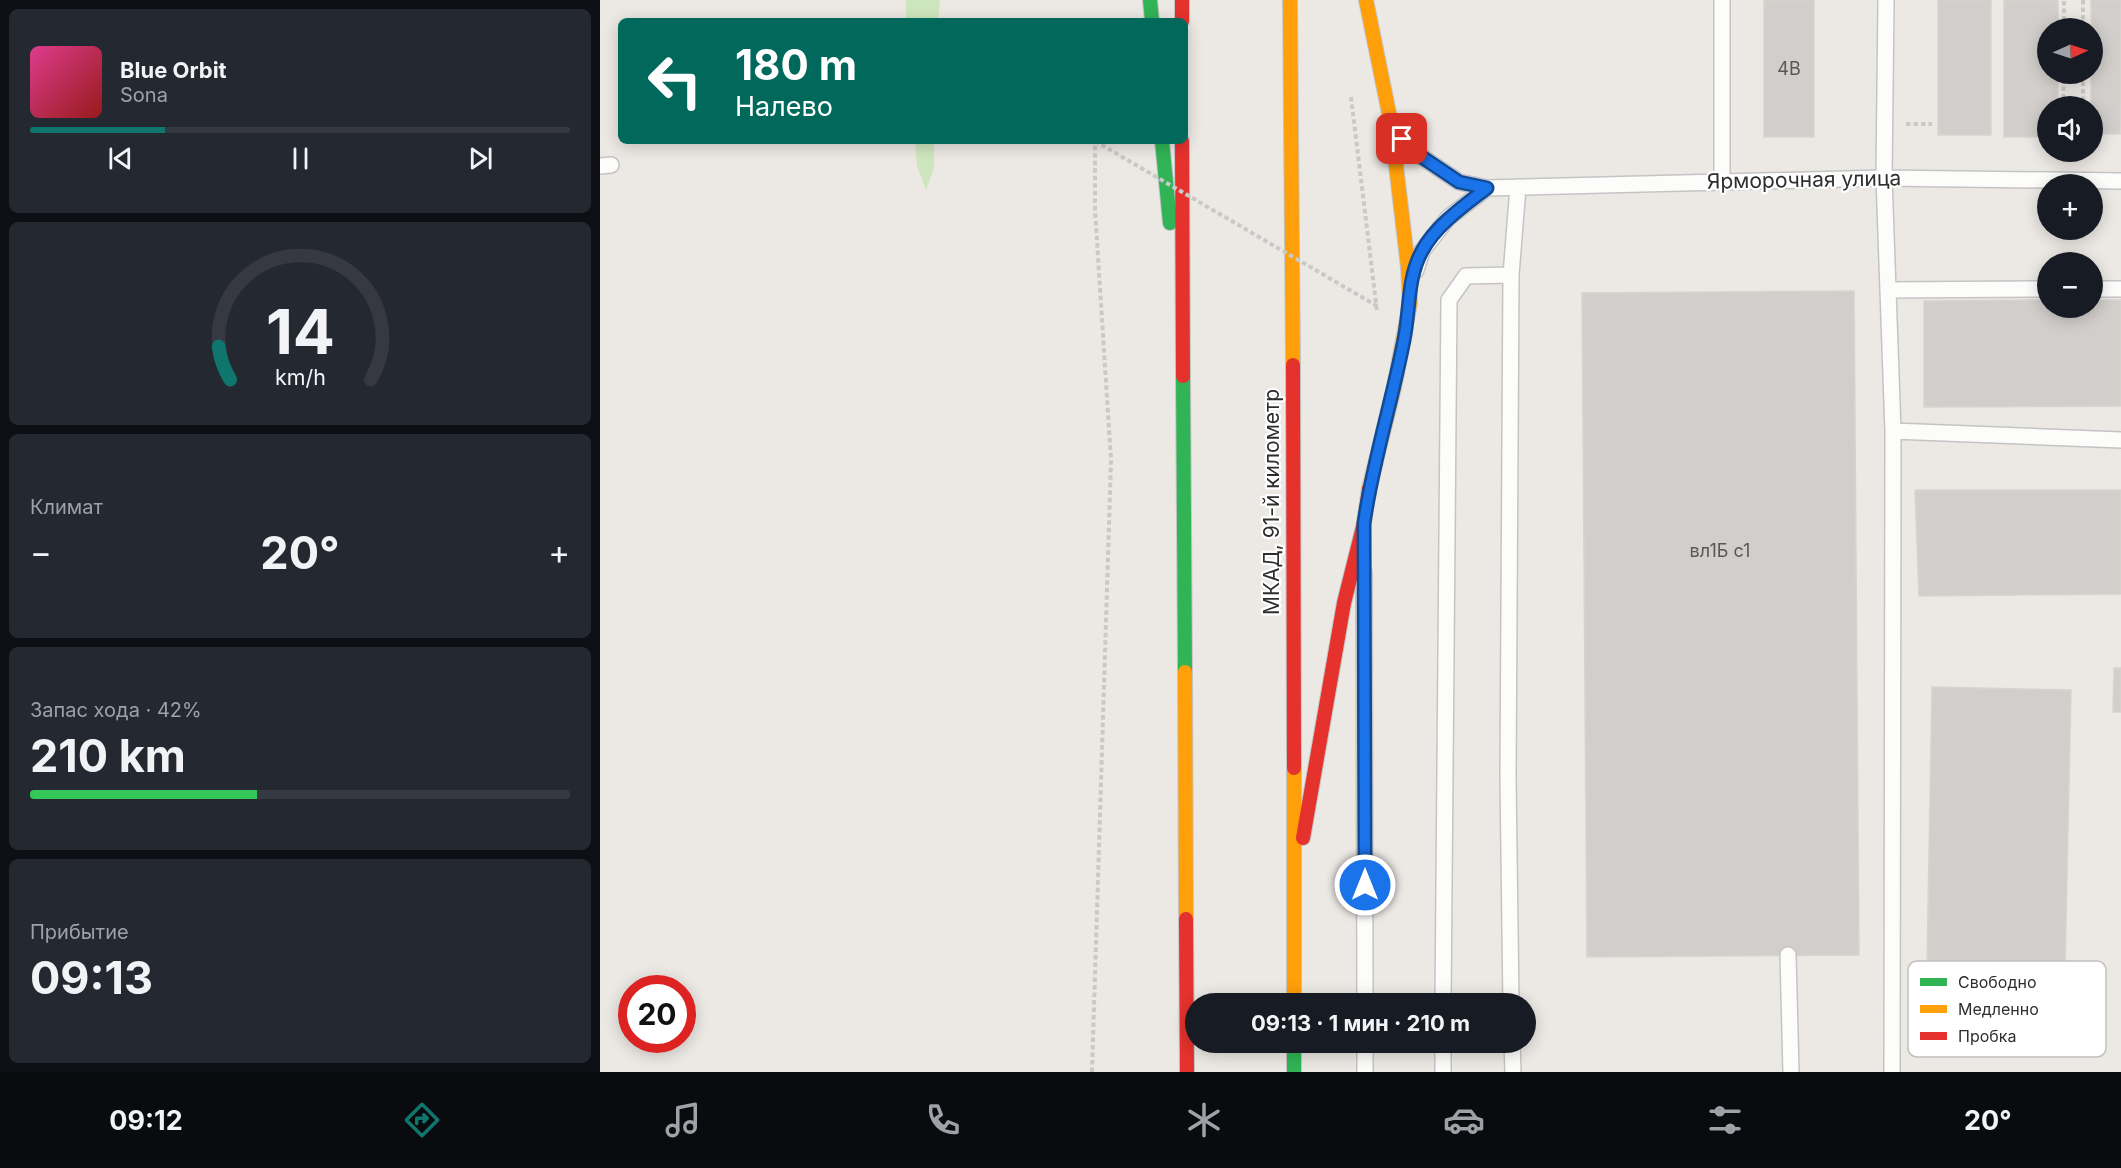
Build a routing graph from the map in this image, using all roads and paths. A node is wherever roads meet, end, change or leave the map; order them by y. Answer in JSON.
{"nodes":[{"id":1,"x":1150,"y":0,"type":"edge"},
{"id":2,"x":1182,"y":0,"type":"edge"},
{"id":3,"x":1290,"y":0,"type":"edge"},
{"id":4,"x":1366,"y":0,"type":"edge"},
{"id":5,"x":1722,"y":0,"type":"edge"},
{"id":6,"x":1886,"y":0,"type":"edge"},
{"id":7,"x":2064,"y":0,"type":"edge"},
{"id":8,"x":2083,"y":0,"type":"edge"},
{"id":9,"x":1152,"y":18,"type":"edge"},
{"id":10,"x":1182,"y":18,"type":"edge"},
{"id":11,"x":2064,"y":18,"type":"edge"},
{"id":12,"x":2083,"y":18,"type":"edge"},
{"id":13,"x":1351,"y":97,"type":"dead end"},
{"id":14,"x":1391,"y":126,"type":"junction"},
{"id":15,"x":1095,"y":144,"type":"edge"},
{"id":16,"x":1100,"y":144,"type":"edge"},
{"id":17,"x":1162,"y":144,"type":"edge"},
{"id":18,"x":1182,"y":144,"type":"edge"},
{"id":19,"x":1884,"y":178,"type":"junction"},
{"id":20,"x":2121,"y":181,"type":"edge"},
{"id":21,"x":1722,"y":182,"type":"junction"},
{"id":22,"x":1518,"y":187,"type":"junction"},
{"id":23,"x":1487,"y":188,"type":"junction"},
{"id":24,"x":1510,"y":275,"type":"junction"},
{"id":25,"x":2121,"y":288,"type":"edge"},
{"id":26,"x":1410,"y":289,"type":"junction"},
{"id":27,"x":2037,"y":289,"type":"edge"},
{"id":28,"x":2103,"y":289,"type":"edge"},
{"id":29,"x":1888,"y":290,"type":"junction"},
{"id":30,"x":1377,"y":306,"type":"dead end"},
{"id":31,"x":1378,"y":318,"type":"dead end"},
{"id":32,"x":1184,"y":384,"type":"junction"},
{"id":33,"x":1893,"y":431,"type":"junction"},
{"id":34,"x":2121,"y":440,"type":"edge"},
{"id":35,"x":1364,"y":523,"type":"junction"},
{"id":36,"x":1293,"y":890,"type":"junction"},
{"id":37,"x":1788,"y":955,"type":"dead end"},
{"id":38,"x":1293,"y":993,"type":"edge"},
{"id":39,"x":1365,"y":993,"type":"edge"},
{"id":40,"x":1443,"y":993,"type":"edge"},
{"id":41,"x":1511,"y":993,"type":"edge"},
{"id":42,"x":1294,"y":1053,"type":"edge"},
{"id":43,"x":1365,"y":1053,"type":"edge"},
{"id":44,"x":1443,"y":1053,"type":"edge"},
{"id":45,"x":1512,"y":1053,"type":"edge"},
{"id":46,"x":1092,"y":1072,"type":"edge"},
{"id":47,"x":1187,"y":1072,"type":"edge"},
{"id":48,"x":1294,"y":1072,"type":"edge"},
{"id":49,"x":1365,"y":1072,"type":"edge"},
{"id":50,"x":1443,"y":1072,"type":"edge"},
{"id":51,"x":1513,"y":1072,"type":"edge"},
{"id":52,"x":1791,"y":1072,"type":"edge"},
{"id":53,"x":1892,"y":1072,"type":"edge"}],
"edges":[{"from":1,"to":9,"type":"main road"},
{"from":2,"to":10,"type":"main road"},
{"from":3,"to":36,"type":"main road","name":"МКАД, 91-й километр"},
{"from":4,"to":14,"type":"main road"},
{"from":5,"to":21,"type":"lane"},
{"from":6,"to":19,"type":"lane"},
{"from":7,"to":11,"type":"path"},
{"from":8,"to":12,"type":"path"},
{"from":13,"to":31,"type":"path"},
{"from":14,"to":23,"type":"lane","name":"Ярморочная улица"},
{"from":14,"to":26,"type":"main road"},
{"from":15,"to":46,"type":"path"},
{"from":16,"to":30,"type":"path","bridge":true},
{"from":17,"to":32,"type":"main road"},
{"from":18,"to":32,"type":"main road"},
{"from":19,"to":20,"type":"lane","name":"Ярморочная улица"},
{"from":19,"to":21,"type":"lane","name":"Ярморочная улица"},
{"from":19,"to":29,"type":"lane"},
{"from":21,"to":22,"type":"lane","name":"Ярморочная улица"},
{"from":22,"to":23,"type":"lane","name":"Ярморочная улица"},
{"from":22,"to":24,"type":"lane"},
{"from":23,"to":26,"type":"lane"},
{"from":24,"to":40,"type":"lane"},
{"from":24,"to":41,"type":"lane"},
{"from":25,"to":28,"type":"lane"},
{"from":26,"to":35,"type":"main road"},
{"from":27,"to":29,"type":"lane"},
{"from":29,"to":33,"type":"lane"},
{"from":32,"to":47,"type":"main road"},
{"from":33,"to":34,"type":"lane"},
{"from":33,"to":53,"type":"lane"},
{"from":35,"to":36,"type":"main road"},
{"from":35,"to":39,"type":"lane"},
{"from":36,"to":38,"type":"main road","name":"МКАД, 91-й километр"},
{"from":37,"to":52,"type":"lane"},
{"from":42,"to":48,"type":"main road"},
{"from":43,"to":49,"type":"lane"},
{"from":44,"to":50,"type":"lane"},
{"from":45,"to":51,"type":"lane"}]}
